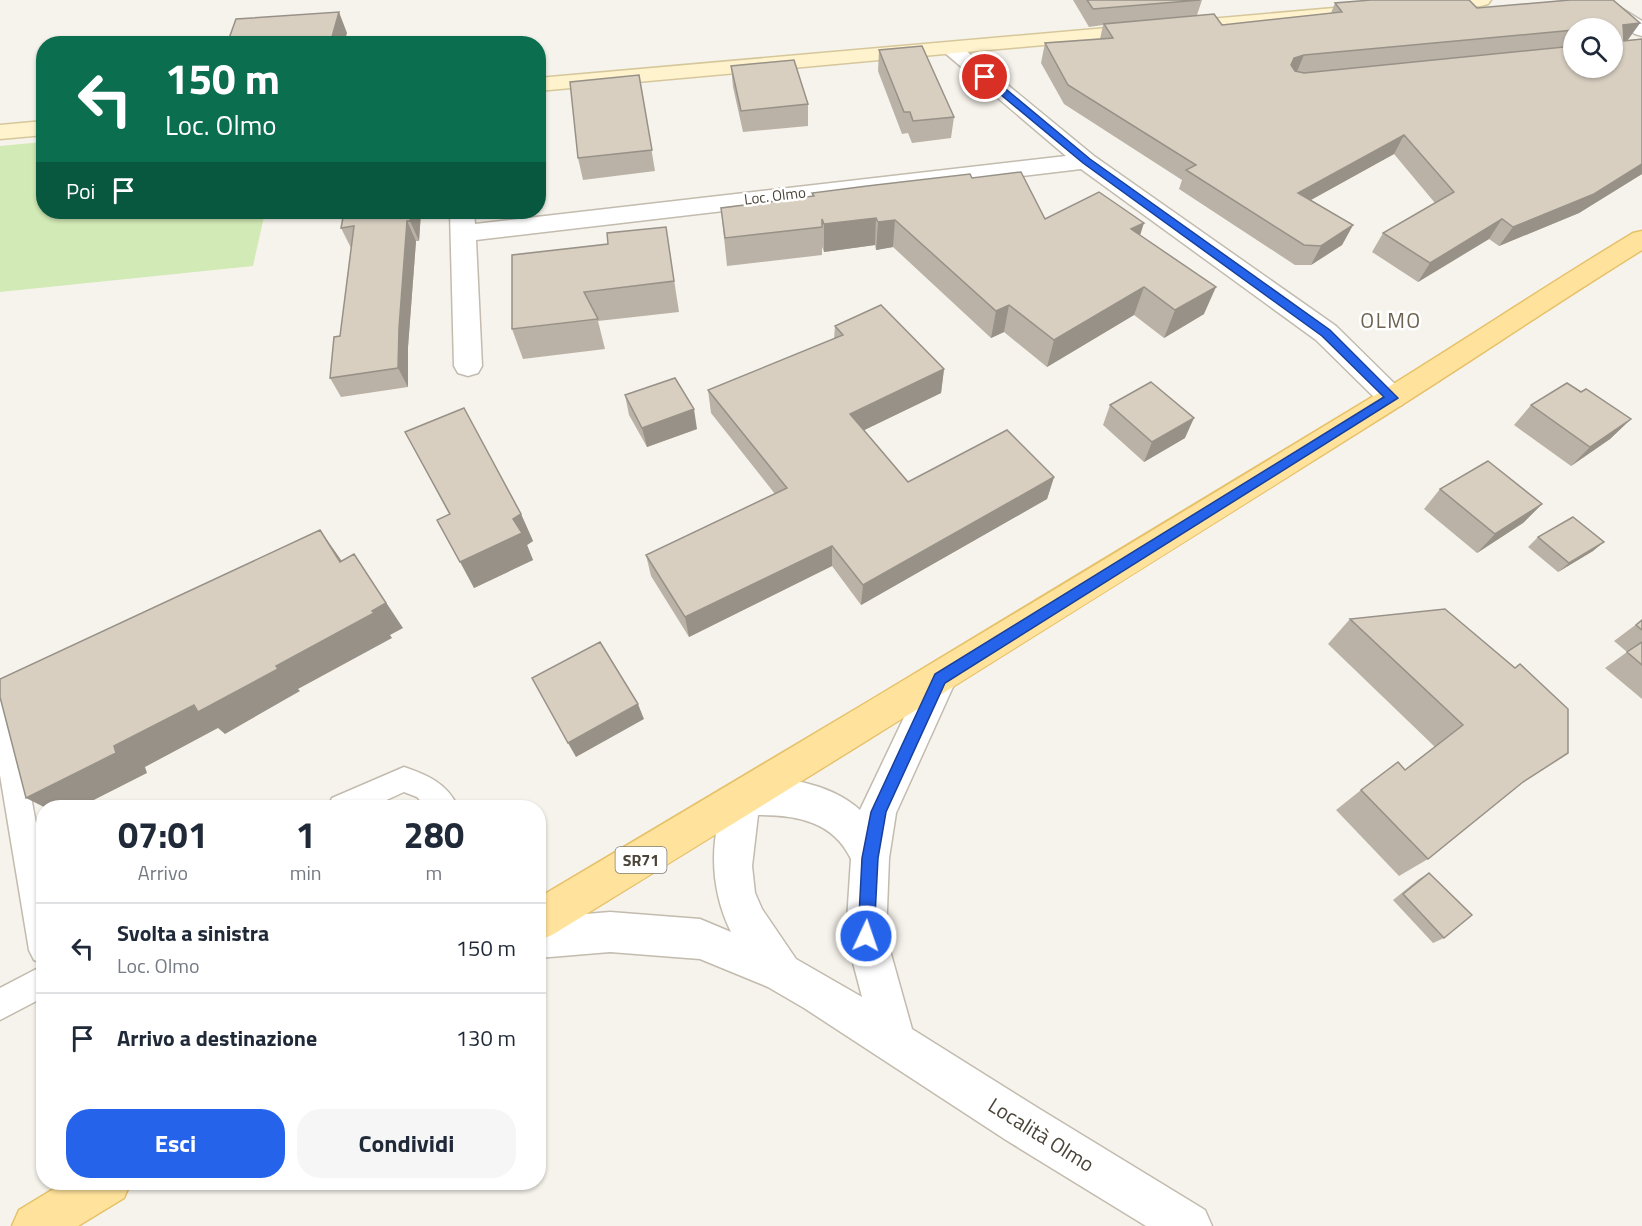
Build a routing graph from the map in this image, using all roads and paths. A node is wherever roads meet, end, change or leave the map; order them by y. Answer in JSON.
{"nodes":[{"id":1,"x":1481,"y":0,"type":"edge"},
{"id":2,"x":1594,"y":0,"type":"edge"},
{"id":3,"x":1410,"y":6,"type":"edge"},
{"id":4,"x":1352,"y":12,"type":"edge"},
{"id":5,"x":1642,"y":30,"type":"edge"},
{"id":6,"x":952,"y":49,"type":"junction"},
{"id":7,"x":546,"y":84,"type":"edge"},
{"id":8,"x":36,"y":129,"type":"edge"},
{"id":9,"x":0,"y":132,"type":"edge"},
{"id":10,"x":1086,"y":161,"type":"junction"},
{"id":11,"x":546,"y":214,"type":"edge"},
{"id":12,"x":493,"y":219,"type":"edge"},
{"id":13,"x":462,"y":222,"type":"edge"},
{"id":14,"x":1642,"y":239,"type":"edge"},
{"id":15,"x":468,"y":366,"type":"dead end"},
{"id":16,"x":1392,"y":398,"type":"junction"},
{"id":17,"x":940,"y":678,"type":"junction"},
{"id":18,"x":0,"y":699,"type":"edge"},
{"id":19,"x":743,"y":798,"type":"junction"},
{"id":20,"x":358,"y":800,"type":"edge"},
{"id":21,"x":437,"y":800,"type":"edge"},
{"id":22,"x":870,"y":858,"type":"junction"},
{"id":23,"x":36,"y":904,"type":"edge"},
{"id":24,"x":546,"y":916,"type":"edge"},
{"id":25,"x":546,"y":937,"type":"edge"},
{"id":26,"x":782,"y":973,"type":"junction"},
{"id":27,"x":36,"y":985,"type":"edge"},
{"id":28,"x":0,"y":1005,"type":"edge"},
{"id":29,"x":895,"y":1041,"type":"junction"},
{"id":30,"x":95,"y":1190,"type":"edge"},
{"id":31,"x":35,"y":1226,"type":"edge"},
{"id":32,"x":1189,"y":1226,"type":"edge"}],
"edges":[{"from":1,"to":3,"type":"street"},
{"from":2,"to":5,"type":"street"},
{"from":4,"to":6,"type":"street"},
{"from":6,"to":7,"type":"street"},
{"from":6,"to":10,"type":"street"},
{"from":8,"to":9,"type":"street"},
{"from":10,"to":11,"type":"street","name":"Loc. Olmo"},
{"from":10,"to":16,"type":"street"},
{"from":12,"to":13,"type":"street","name":"Loc. Olmo"},
{"from":13,"to":15,"type":"street","name":"Loc. Olmo"},
{"from":14,"to":16,"type":"main road","number":"SR71"},
{"from":16,"to":17,"type":"main road","number":"SR71"},
{"from":17,"to":19,"type":"main road","number":"SR71"},
{"from":17,"to":22,"type":"street"},
{"from":18,"to":23,"type":"lane"},
{"from":19,"to":22,"type":"street"},
{"from":19,"to":24,"type":"main road","number":"SR71"},
{"from":19,"to":26,"type":"street"},
{"from":20,"to":21,"type":"lane"},
{"from":22,"to":29,"type":"street"},
{"from":25,"to":26,"type":"street","name":"Località Olmo"},
{"from":26,"to":29,"type":"street","name":"Località Olmo"},
{"from":27,"to":28,"type":"lane"},
{"from":29,"to":32,"type":"street","name":"Località Olmo"},
{"from":30,"to":31,"type":"main road"}]}
